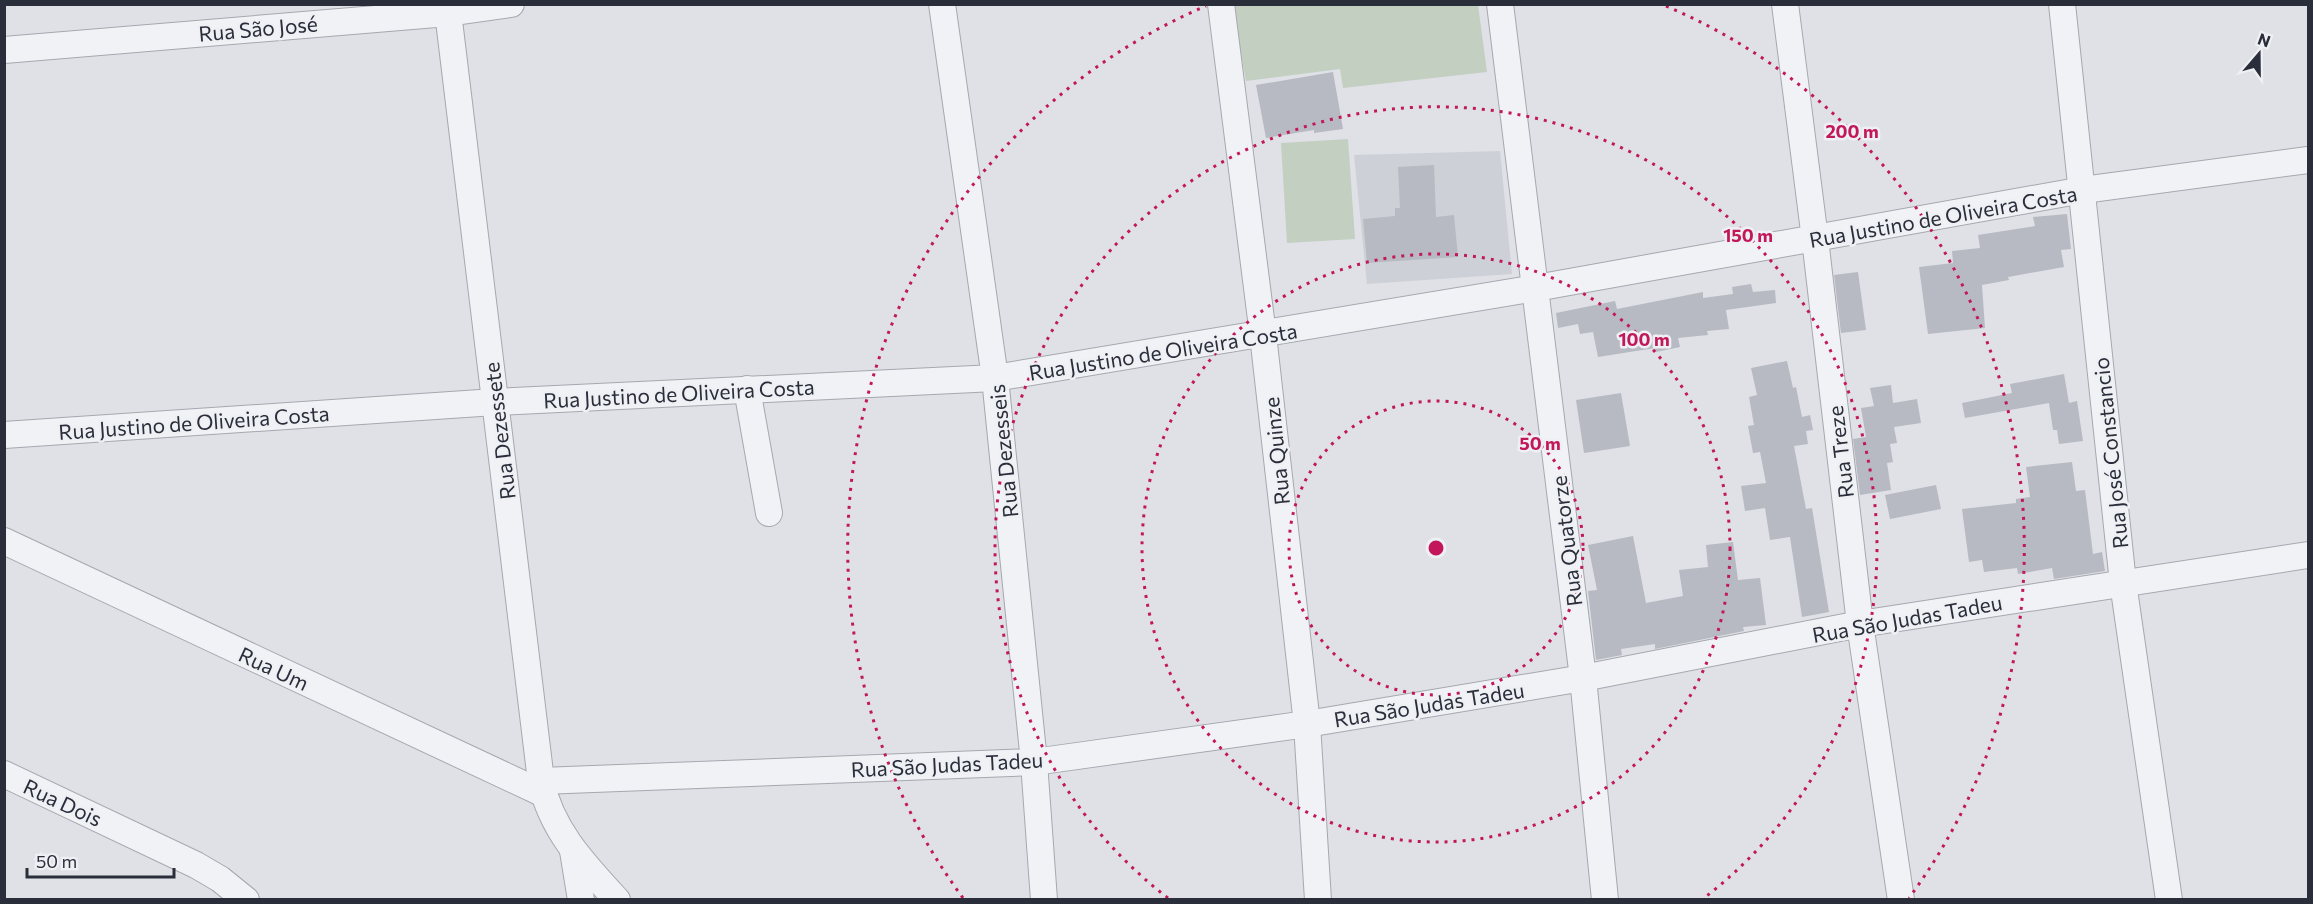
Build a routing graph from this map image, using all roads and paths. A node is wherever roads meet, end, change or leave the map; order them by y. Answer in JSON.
{"nodes":[{"id":1,"x":512,"y":4,"type":"edge"},
{"id":2,"x":942,"y":4,"type":"edge"},
{"id":3,"x":1221,"y":4,"type":"edge"},
{"id":4,"x":1500,"y":4,"type":"edge"},
{"id":5,"x":1785,"y":4,"type":"edge"},
{"id":6,"x":2062,"y":4,"type":"edge"},
{"id":7,"x":447,"y":9,"type":"edge"},
{"id":8,"x":4,"y":50,"type":"edge"},
{"id":9,"x":2308,"y":160,"type":"edge"},
{"id":10,"x":2083,"y":190,"type":"junction"},
{"id":11,"x":1815,"y":239,"type":"junction"},
{"id":12,"x":1536,"y":288,"type":"junction"},
{"id":13,"x":1263,"y":335,"type":"junction"},
{"id":14,"x":995,"y":378,"type":"junction"},
{"id":15,"x":747,"y":389,"type":"junction"},
{"id":16,"x":495,"y":402,"type":"junction"},
{"id":17,"x":4,"y":435,"type":"edge"},
{"id":18,"x":769,"y":513,"type":"dead end"},
{"id":19,"x":4,"y":541,"type":"edge"},
{"id":20,"x":2308,"y":555,"type":"edge"},
{"id":21,"x":2123,"y":583,"type":"junction"},
{"id":22,"x":1860,"y":624,"type":"junction"},
{"id":23,"x":1583,"y":678,"type":"junction"},
{"id":24,"x":1307,"y":724,"type":"junction"},
{"id":25,"x":1034,"y":762,"type":"junction"},
{"id":26,"x":4,"y":774,"type":"edge"},
{"id":27,"x":542,"y":788,"type":"junction"},
{"id":28,"x":573,"y":851,"type":"junction"},
{"id":29,"x":246,"y":900,"type":"edge"},
{"id":30,"x":581,"y":900,"type":"edge"},
{"id":31,"x":617,"y":900,"type":"edge"},
{"id":32,"x":1044,"y":900,"type":"edge"},
{"id":33,"x":1318,"y":900,"type":"edge"},
{"id":34,"x":1605,"y":900,"type":"edge"},
{"id":35,"x":1901,"y":900,"type":"edge"},
{"id":36,"x":2169,"y":900,"type":"edge"}],
"edges":[{"from":1,"to":7,"type":"street","name":"Rua São José"},
{"from":2,"to":14,"type":"street","name":"Rua Dezesseis"},
{"from":3,"to":13,"type":"street","name":"Rua Quinze"},
{"from":4,"to":12,"type":"street","name":"Rua Quatorze"},
{"from":5,"to":11,"type":"street","name":"Rua Treze"},
{"from":6,"to":10,"type":"street","name":"Rua José Constancio"},
{"from":7,"to":8,"type":"street","name":"Rua São José"},
{"from":7,"to":16,"type":"street","name":"Rua Dezessete"},
{"from":9,"to":10,"type":"street","name":"Rua Justino de Oliveira Costa"},
{"from":10,"to":11,"type":"street","name":"Rua Justino de Oliveira Costa"},
{"from":10,"to":21,"type":"street","name":"Rua José Constancio"},
{"from":11,"to":12,"type":"street","name":"Rua Justino de Oliveira Costa"},
{"from":11,"to":22,"type":"street","name":"Rua Treze"},
{"from":12,"to":13,"type":"street","name":"Rua Justino de Oliveira Costa"},
{"from":12,"to":23,"type":"street","name":"Rua Quatorze"},
{"from":13,"to":14,"type":"street","name":"Rua Justino de Oliveira Costa"},
{"from":13,"to":24,"type":"street","name":"Rua Quinze"},
{"from":14,"to":15,"type":"street","name":"Rua Justino de Oliveira Costa"},
{"from":14,"to":25,"type":"street","name":"Rua Dezesseis"},
{"from":15,"to":16,"type":"street","name":"Rua Justino de Oliveira Costa"},
{"from":15,"to":18,"type":"street"},
{"from":16,"to":17,"type":"street","name":"Rua Justino de Oliveira Costa"},
{"from":16,"to":27,"type":"street","name":"Rua Dezessete"},
{"from":19,"to":27,"type":"street","name":"Rua Um"},
{"from":20,"to":21,"type":"street","name":"Rua São Judas Tadeu"},
{"from":21,"to":22,"type":"street","name":"Rua São Judas Tadeu"},
{"from":21,"to":36,"type":"street","name":"Rua José Constancio"},
{"from":22,"to":23,"type":"street","name":"Rua São Judas Tadeu"},
{"from":22,"to":35,"type":"street","name":"Rua Treze"},
{"from":23,"to":24,"type":"street","name":"Rua São Judas Tadeu"},
{"from":23,"to":34,"type":"street","name":"Rua Quatorze"},
{"from":24,"to":25,"type":"street","name":"Rua São Judas Tadeu"},
{"from":24,"to":33,"type":"street","name":"Rua Quinze"},
{"from":25,"to":27,"type":"street","name":"Rua São Judas Tadeu"},
{"from":25,"to":32,"type":"street","name":"Rua Dezesseis"},
{"from":26,"to":29,"type":"street","name":"Rua Dois"},
{"from":27,"to":28,"type":"street","name":"Rua Dezessete"},
{"from":28,"to":30,"type":"street","name":"Rua Dezessete"},
{"from":28,"to":31,"type":"street","name":"Rua Dezessete"}]}
